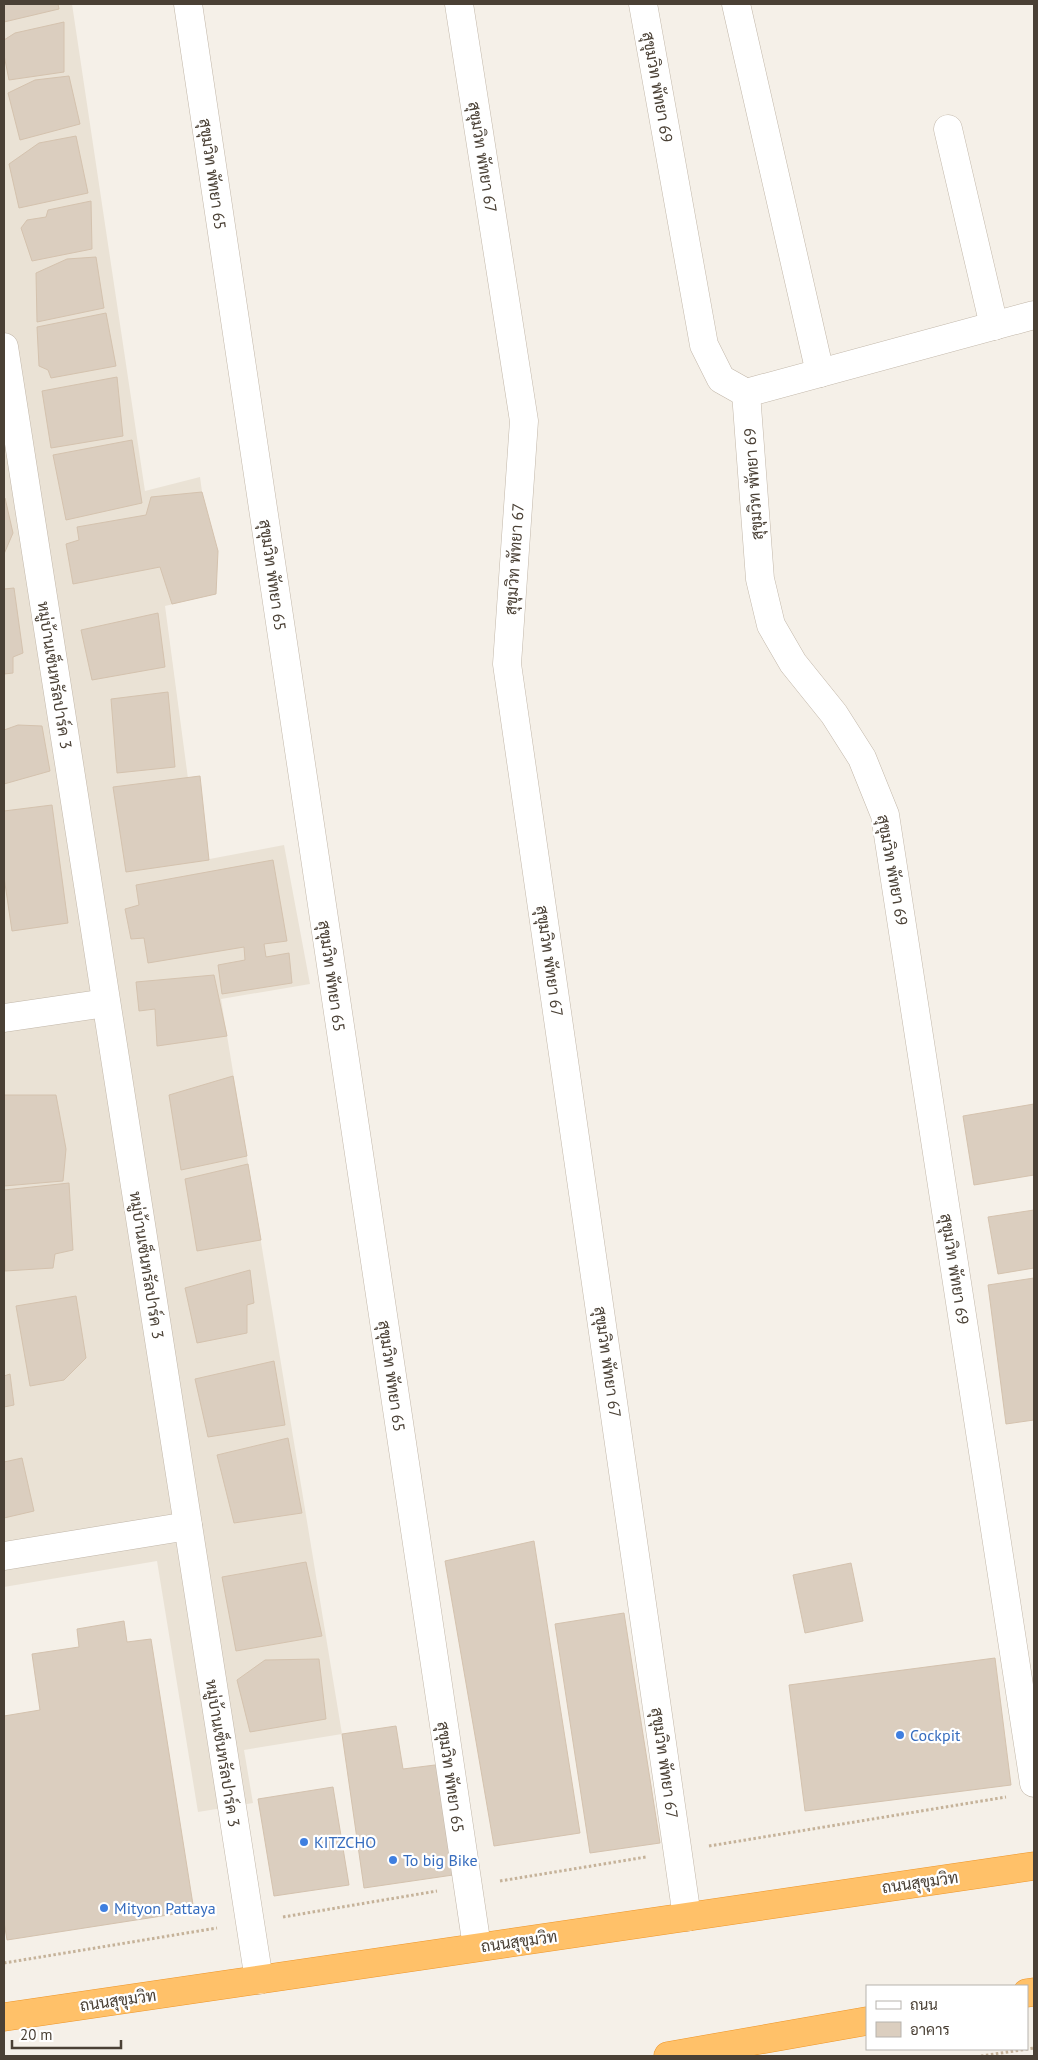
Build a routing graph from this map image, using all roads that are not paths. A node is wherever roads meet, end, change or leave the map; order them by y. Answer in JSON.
{"nodes":[{"id":1,"x":188,"y":4,"type":"edge"},
{"id":2,"x":460,"y":4,"type":"edge"},
{"id":3,"x":643,"y":4,"type":"edge"},
{"id":4,"x":736,"y":4,"type":"edge"},
{"id":5,"x":948,"y":129,"type":"dead end"},
{"id":6,"x":1034,"y":315,"type":"edge"},
{"id":7,"x":994,"y":326,"type":"junction"},
{"id":8,"x":4,"y":347,"type":"edge"},
{"id":9,"x":820,"y":373,"type":"junction"},
{"id":10,"x":746,"y":393,"type":"junction"},
{"id":11,"x":106,"y":1003,"type":"junction"},
{"id":12,"x":4,"y":1018,"type":"edge"},
{"id":13,"x":188,"y":1526,"type":"junction"},
{"id":14,"x":4,"y":1556,"type":"edge"},
{"id":15,"x":1025,"y":1790,"type":"edge"},
{"id":16,"x":1034,"y":1866,"type":"edge"},
{"id":17,"x":687,"y":1916,"type":"junction"},
{"id":18,"x":477,"y":1947,"type":"junction"},
{"id":19,"x":259,"y":1980,"type":"junction"},
{"id":20,"x":4,"y":2017,"type":"edge"},
{"id":21,"x":866,"y":2021,"type":"edge"},
{"id":22,"x":668,"y":2056,"type":"edge"}],
"edges":[{"from":1,"to":18,"type":"street","name":"สุขุมวิท พัทยา 65"},
{"from":2,"to":17,"type":"street","name":"สุขุมวิท พัทยา 67"},
{"from":3,"to":10,"type":"street","name":"สุขุมวิท พัทยา 69"},
{"from":4,"to":9,"type":"street"},
{"from":5,"to":7,"type":"street"},
{"from":6,"to":7,"type":"street"},
{"from":7,"to":9,"type":"street"},
{"from":8,"to":11,"type":"street","name":"หมู่บ้านเซ็นทรัลปาร์ค 3"},
{"from":9,"to":10,"type":"street"},
{"from":10,"to":15,"type":"street","name":"สุขุมวิท พัทยา 69"},
{"from":11,"to":12,"type":"street"},
{"from":11,"to":13,"type":"street","name":"หมู่บ้านเซ็นทรัลปาร์ค 3"},
{"from":13,"to":14,"type":"street"},
{"from":13,"to":19,"type":"street","name":"หมู่บ้านเซ็นทรัลปาร์ค 3"},
{"from":16,"to":17,"type":"highway","name":"ถนนสุขุมวิท"},
{"from":17,"to":18,"type":"highway","name":"ถนนสุขุมวิท"},
{"from":18,"to":19,"type":"highway","name":"ถนนสุขุมวิท"},
{"from":19,"to":20,"type":"highway","name":"ถนนสุขุมวิท"},
{"from":21,"to":22,"type":"highway"}]}
